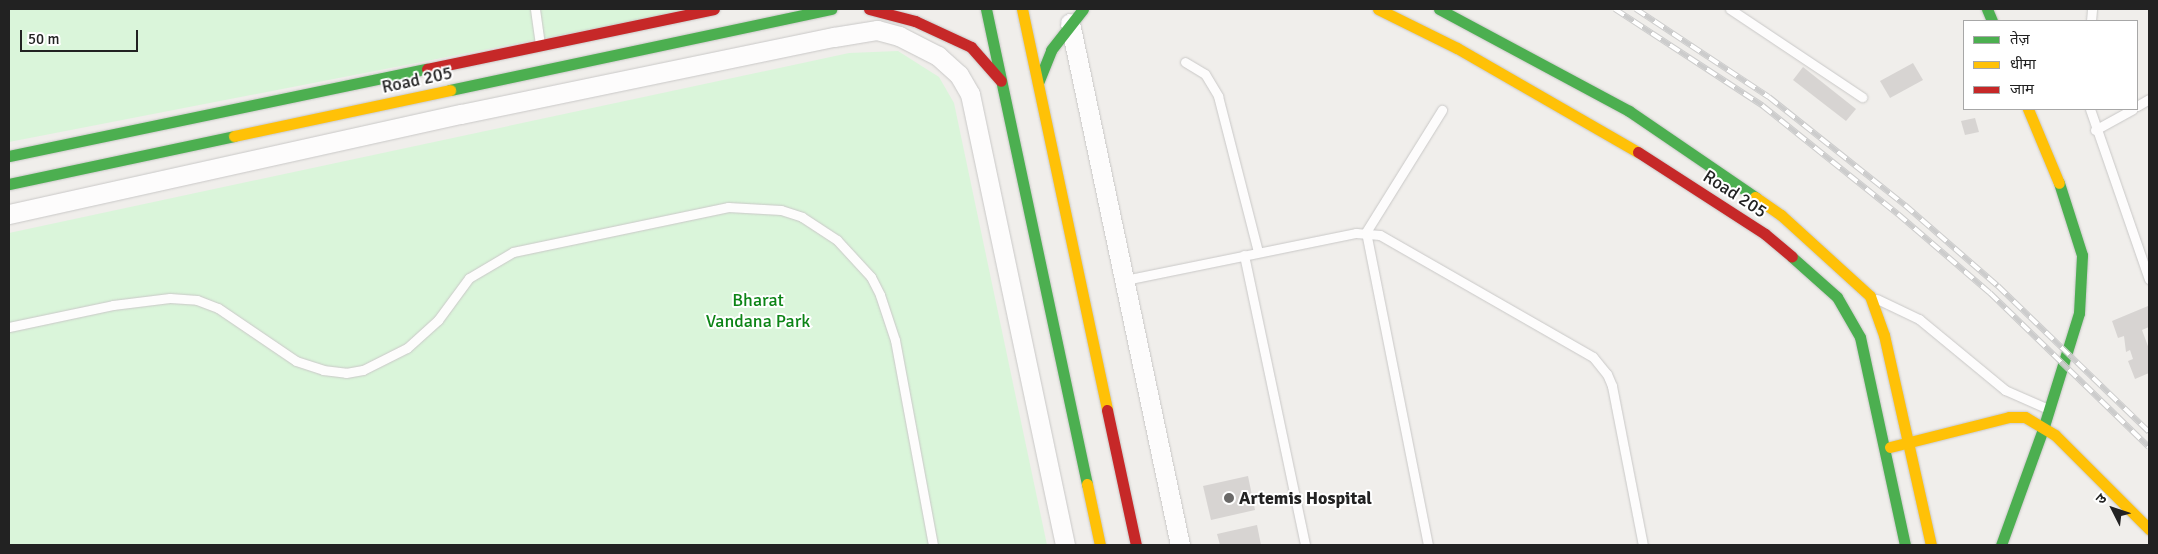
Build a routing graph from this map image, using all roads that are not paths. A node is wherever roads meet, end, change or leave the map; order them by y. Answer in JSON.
{"nodes":[{"id":1,"x":535,"y":9,"type":"edge"},
{"id":2,"x":714,"y":9,"type":"edge"},
{"id":3,"x":832,"y":9,"type":"edge"},
{"id":4,"x":869,"y":9,"type":"edge"},
{"id":5,"x":986,"y":9,"type":"edge"},
{"id":6,"x":1022,"y":9,"type":"edge"},
{"id":7,"x":1083,"y":9,"type":"edge"},
{"id":8,"x":1378,"y":9,"type":"edge"},
{"id":9,"x":1439,"y":9,"type":"edge"},
{"id":10,"x":1730,"y":9,"type":"edge"},
{"id":11,"x":1070,"y":23,"type":"junction"},
{"id":12,"x":541,"y":45,"type":"junction"},
{"id":13,"x":1185,"y":62,"type":"dead end"},
{"id":14,"x":1001,"y":81,"type":"junction"},
{"id":15,"x":1038,"y":83,"type":"junction"},
{"id":16,"x":1862,"y":97,"type":"dead end"},
{"id":17,"x":2149,"y":99,"type":"edge"},
{"id":18,"x":2138,"y":105,"type":"edge"},
{"id":19,"x":1442,"y":110,"type":"dead end"},
{"id":20,"x":2028,"y":110,"type":"edge"},
{"id":21,"x":2090,"y":110,"type":"edge"},
{"id":22,"x":2131,"y":110,"type":"edge"},
{"id":23,"x":2095,"y":130,"type":"junction"},
{"id":24,"x":9,"y":156,"type":"edge"},
{"id":25,"x":9,"y":184,"type":"edge"},
{"id":26,"x":9,"y":214,"type":"edge"},
{"id":27,"x":1366,"y":232,"type":"junction"},
{"id":28,"x":1258,"y":252,"type":"junction"},
{"id":29,"x":1244,"y":255,"type":"junction"},
{"id":30,"x":2149,"y":276,"type":"edge"},
{"id":31,"x":1125,"y":280,"type":"junction"},
{"id":32,"x":1870,"y":296,"type":"junction"},
{"id":33,"x":9,"y":327,"type":"edge"},
{"id":34,"x":2049,"y":409,"type":"junction"},
{"id":35,"x":2044,"y":426,"type":"junction"},
{"id":36,"x":1908,"y":442,"type":"junction"},
{"id":37,"x":1884,"y":448,"type":"junction"},
{"id":38,"x":2149,"y":529,"type":"edge"},
{"id":39,"x":933,"y":545,"type":"edge"},
{"id":40,"x":1065,"y":545,"type":"edge"},
{"id":41,"x":1100,"y":545,"type":"edge"},
{"id":42,"x":1136,"y":545,"type":"edge"},
{"id":43,"x":1180,"y":545,"type":"edge"},
{"id":44,"x":1305,"y":545,"type":"edge"},
{"id":45,"x":1428,"y":545,"type":"edge"},
{"id":46,"x":1643,"y":545,"type":"edge"},
{"id":47,"x":1905,"y":545,"type":"edge"},
{"id":48,"x":1931,"y":545,"type":"edge"},
{"id":49,"x":2001,"y":545,"type":"edge"}],
"edges":[{"from":1,"to":12,"type":"lane"},
{"from":2,"to":12,"type":"main road","name":"Road 205"},
{"from":3,"to":25,"type":"main road","name":"Road 205"},
{"from":4,"to":14,"type":"main road"},
{"from":5,"to":14,"type":"main road"},
{"from":6,"to":15,"type":"main road"},
{"from":7,"to":11,"type":"main road"},
{"from":8,"to":37,"type":"main road","name":"Road 205"},
{"from":9,"to":32,"type":"main road","name":"Road 205"},
{"from":10,"to":16,"type":"lane"},
{"from":11,"to":15,"type":"main road"},
{"from":11,"to":31,"type":"street"},
{"from":12,"to":24,"type":"main road","name":"Road 205"},
{"from":13,"to":28,"type":"lane"},
{"from":14,"to":41,"type":"main road"},
{"from":15,"to":42,"type":"main road"},
{"from":17,"to":18,"type":"lane"},
{"from":19,"to":27,"type":"lane"},
{"from":20,"to":34,"type":"main road"},
{"from":21,"to":23,"type":"lane"},
{"from":22,"to":23,"type":"lane"},
{"from":23,"to":30,"type":"lane"},
{"from":26,"to":40,"type":"street"},
{"from":27,"to":28,"type":"lane"},
{"from":27,"to":45,"type":"lane"},
{"from":27,"to":46,"type":"lane"},
{"from":28,"to":29,"type":"lane"},
{"from":29,"to":31,"type":"lane"},
{"from":29,"to":44,"type":"lane"},
{"from":31,"to":43,"type":"street"},
{"from":32,"to":34,"type":"lane"},
{"from":32,"to":36,"type":"main road","name":"Road 205"},
{"from":33,"to":39,"type":"lane"},
{"from":34,"to":35,"type":"main road"},
{"from":35,"to":36,"type":"main road"},
{"from":35,"to":38,"type":"main road"},
{"from":35,"to":49,"type":"main road"},
{"from":36,"to":37,"type":"main road"},
{"from":36,"to":48,"type":"main road","name":"Road 205"},
{"from":37,"to":47,"type":"main road","name":"Road 205"}]}
